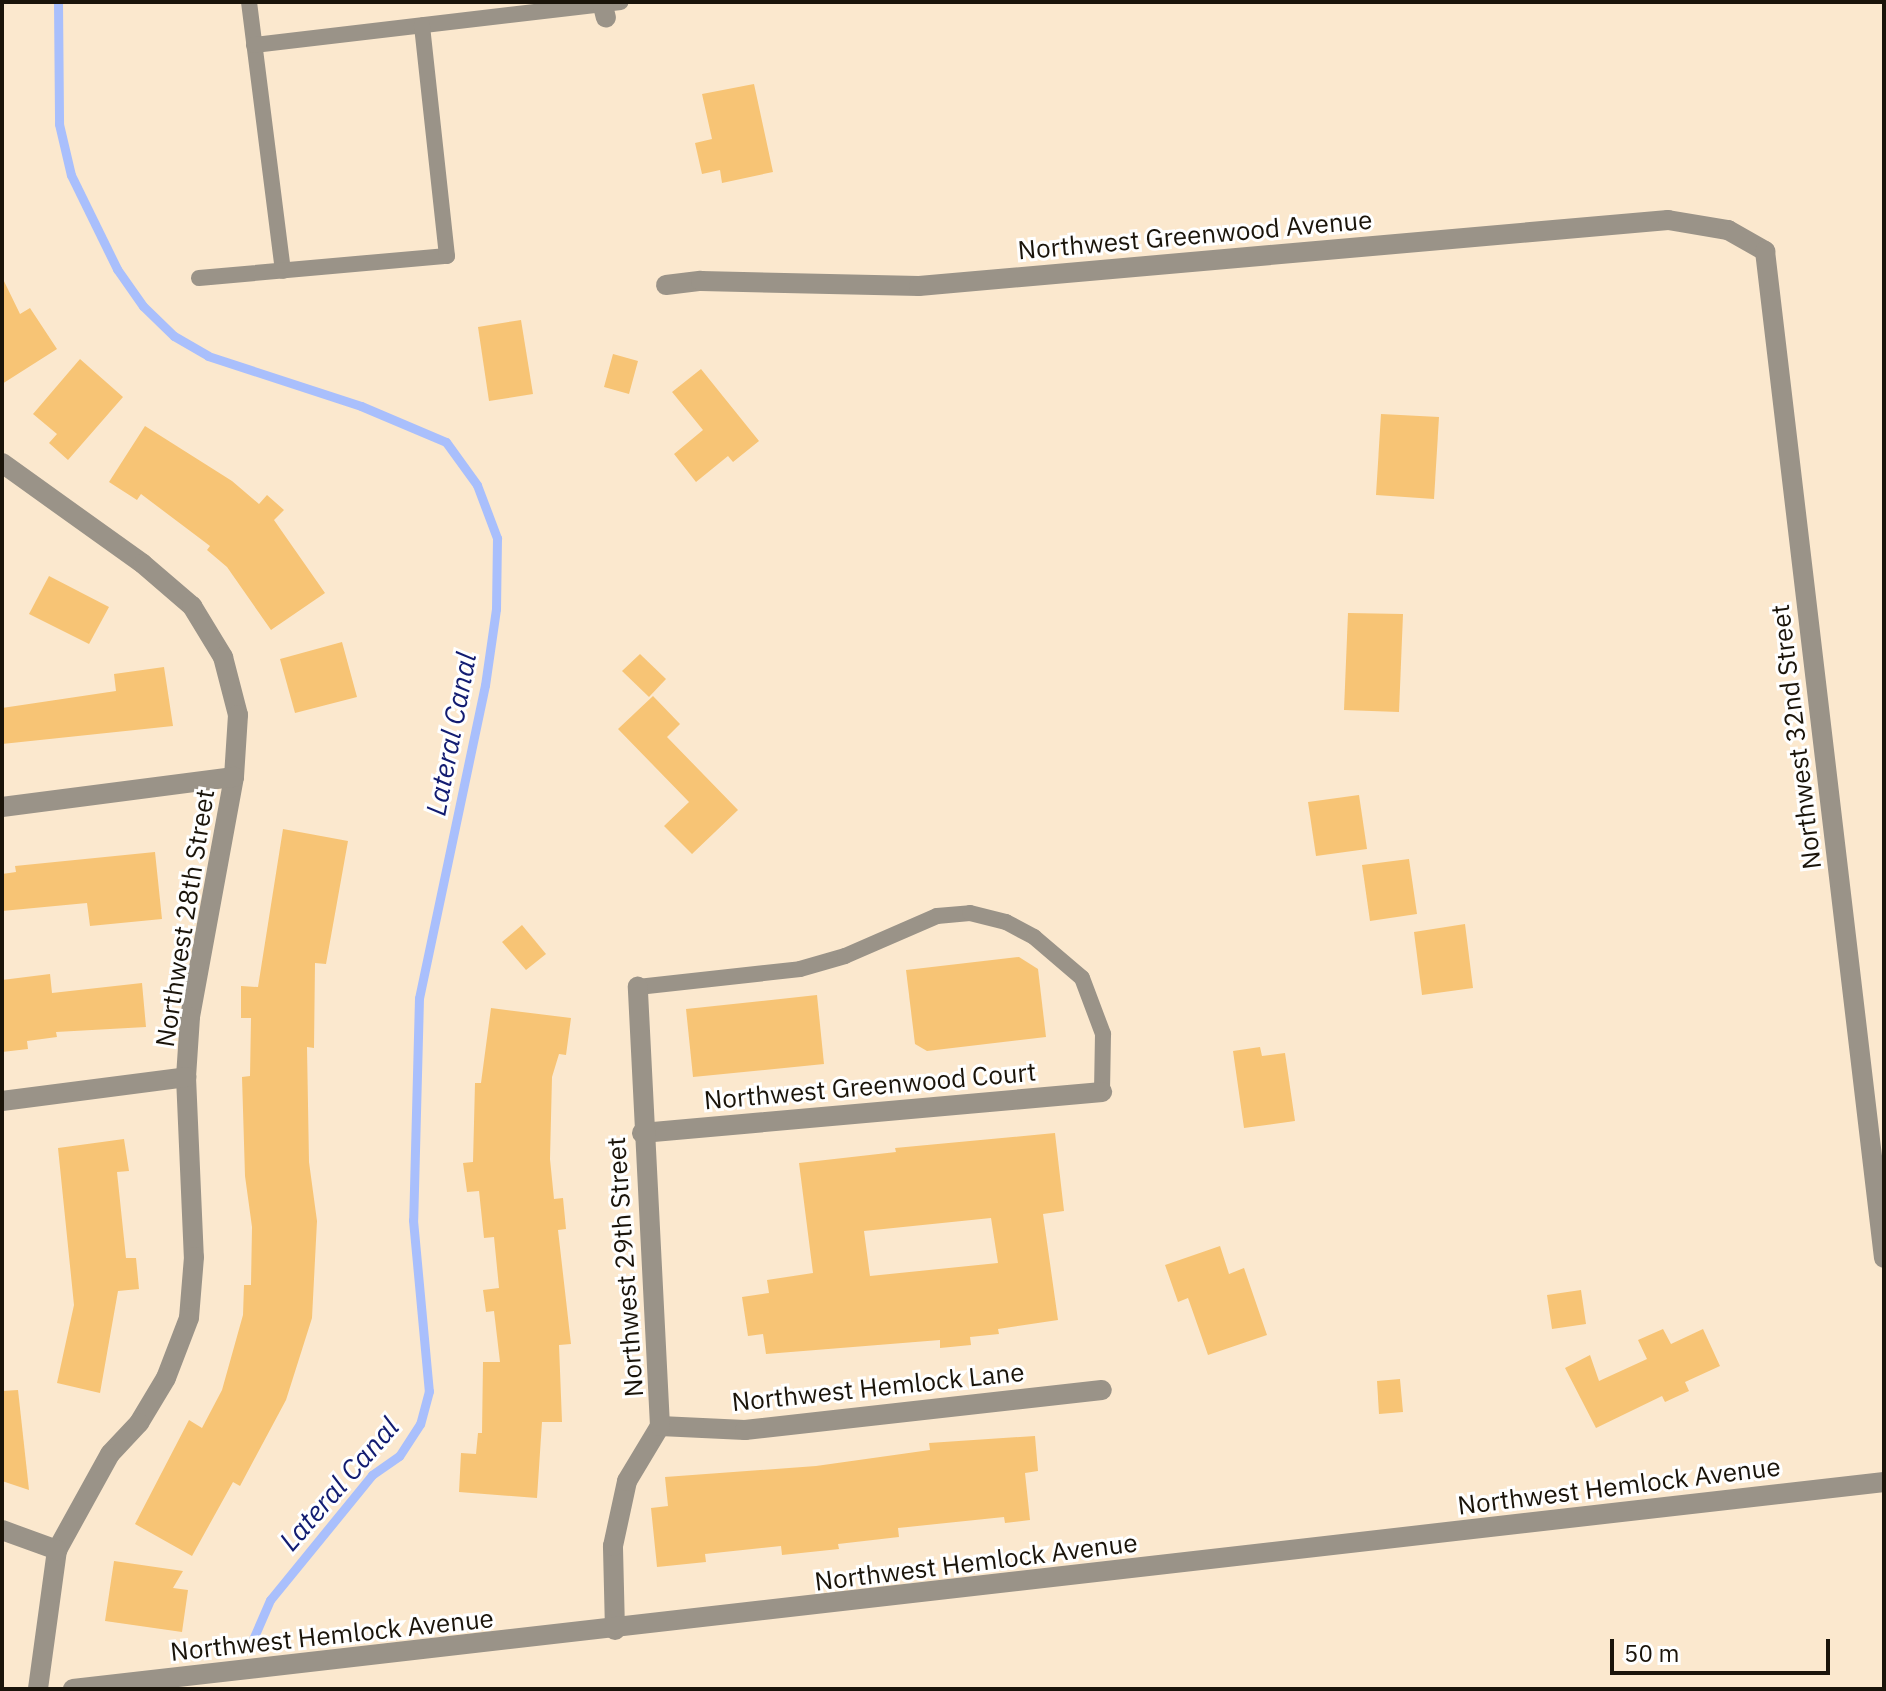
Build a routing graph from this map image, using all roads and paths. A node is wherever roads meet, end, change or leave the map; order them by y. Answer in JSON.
{"nodes":[{"id":1,"x":249,"y":2,"type":"edge"},
{"id":2,"x":608,"y":6,"type":"edge"},
{"id":3,"x":422,"y":25,"type":"junction"},
{"id":4,"x":254,"y":45,"type":"junction"},
{"id":5,"x":1728,"y":230,"type":"joint"},
{"id":6,"x":283,"y":271,"type":"junction"},
{"id":7,"x":199,"y":278,"type":"dead end"},
{"id":8,"x":666,"y":285,"type":"dead end"},
{"id":9,"x":6,"y":474,"type":"edge"},
{"id":10,"x":234,"y":777,"type":"junction"},
{"id":11,"x":2,"y":807,"type":"edge"},
{"id":12,"x":638,"y":987,"type":"joint"},
{"id":13,"x":186,"y":1077,"type":"junction"},
{"id":14,"x":1102,"y":1092,"type":"joint"},
{"id":15,"x":2,"y":1101,"type":"edge"},
{"id":16,"x":642,"y":1133,"type":"junction"},
{"id":17,"x":1884,"y":1258,"type":"edge"},
{"id":18,"x":1102,"y":1390,"type":"dead end"},
{"id":19,"x":660,"y":1426,"type":"junction"},
{"id":20,"x":1884,"y":1482,"type":"edge"},
{"id":21,"x":2,"y":1530,"type":"edge"},
{"id":22,"x":57,"y":1550,"type":"junction"},
{"id":23,"x":615,"y":1630,"type":"junction"},
{"id":24,"x":38,"y":1689,"type":"edge"},
{"id":25,"x":73,"y":1689,"type":"edge"}],
"edges":[{"from":1,"to":4,"type":"lane"},
{"from":2,"to":3,"type":"lane"},
{"from":3,"to":4,"type":"lane"},
{"from":3,"to":6,"type":"lane"},
{"from":4,"to":6,"type":"lane"},
{"from":5,"to":8,"type":"street","name":"Northwest Greenwood Avenue"},
{"from":5,"to":17,"type":"street","name":"Northwest 32nd Street"},
{"from":6,"to":7,"type":"lane"},
{"from":9,"to":10,"type":"street","name":"Northwest 28th Street"},
{"from":10,"to":11,"type":"street"},
{"from":10,"to":13,"type":"street","name":"Northwest 28th Street"},
{"from":12,"to":14,"type":"lane"},
{"from":12,"to":16,"type":"street","name":"Northwest 29th Street"},
{"from":13,"to":15,"type":"street"},
{"from":13,"to":22,"type":"street","name":"Northwest 28th Street"},
{"from":14,"to":16,"type":"street","name":"Northwest Greenwood Court"},
{"from":16,"to":19,"type":"street","name":"Northwest 29th Street"},
{"from":18,"to":19,"type":"street","name":"Northwest Hemlock Lane"},
{"from":19,"to":23,"type":"street","name":"Northwest 29th Street"},
{"from":20,"to":23,"type":"street","name":"Northwest Hemlock Avenue"},
{"from":21,"to":22,"type":"street"},
{"from":22,"to":24,"type":"street","name":"Northwest 28th Street"},
{"from":23,"to":25,"type":"street","name":"Northwest Hemlock Avenue"}]}
